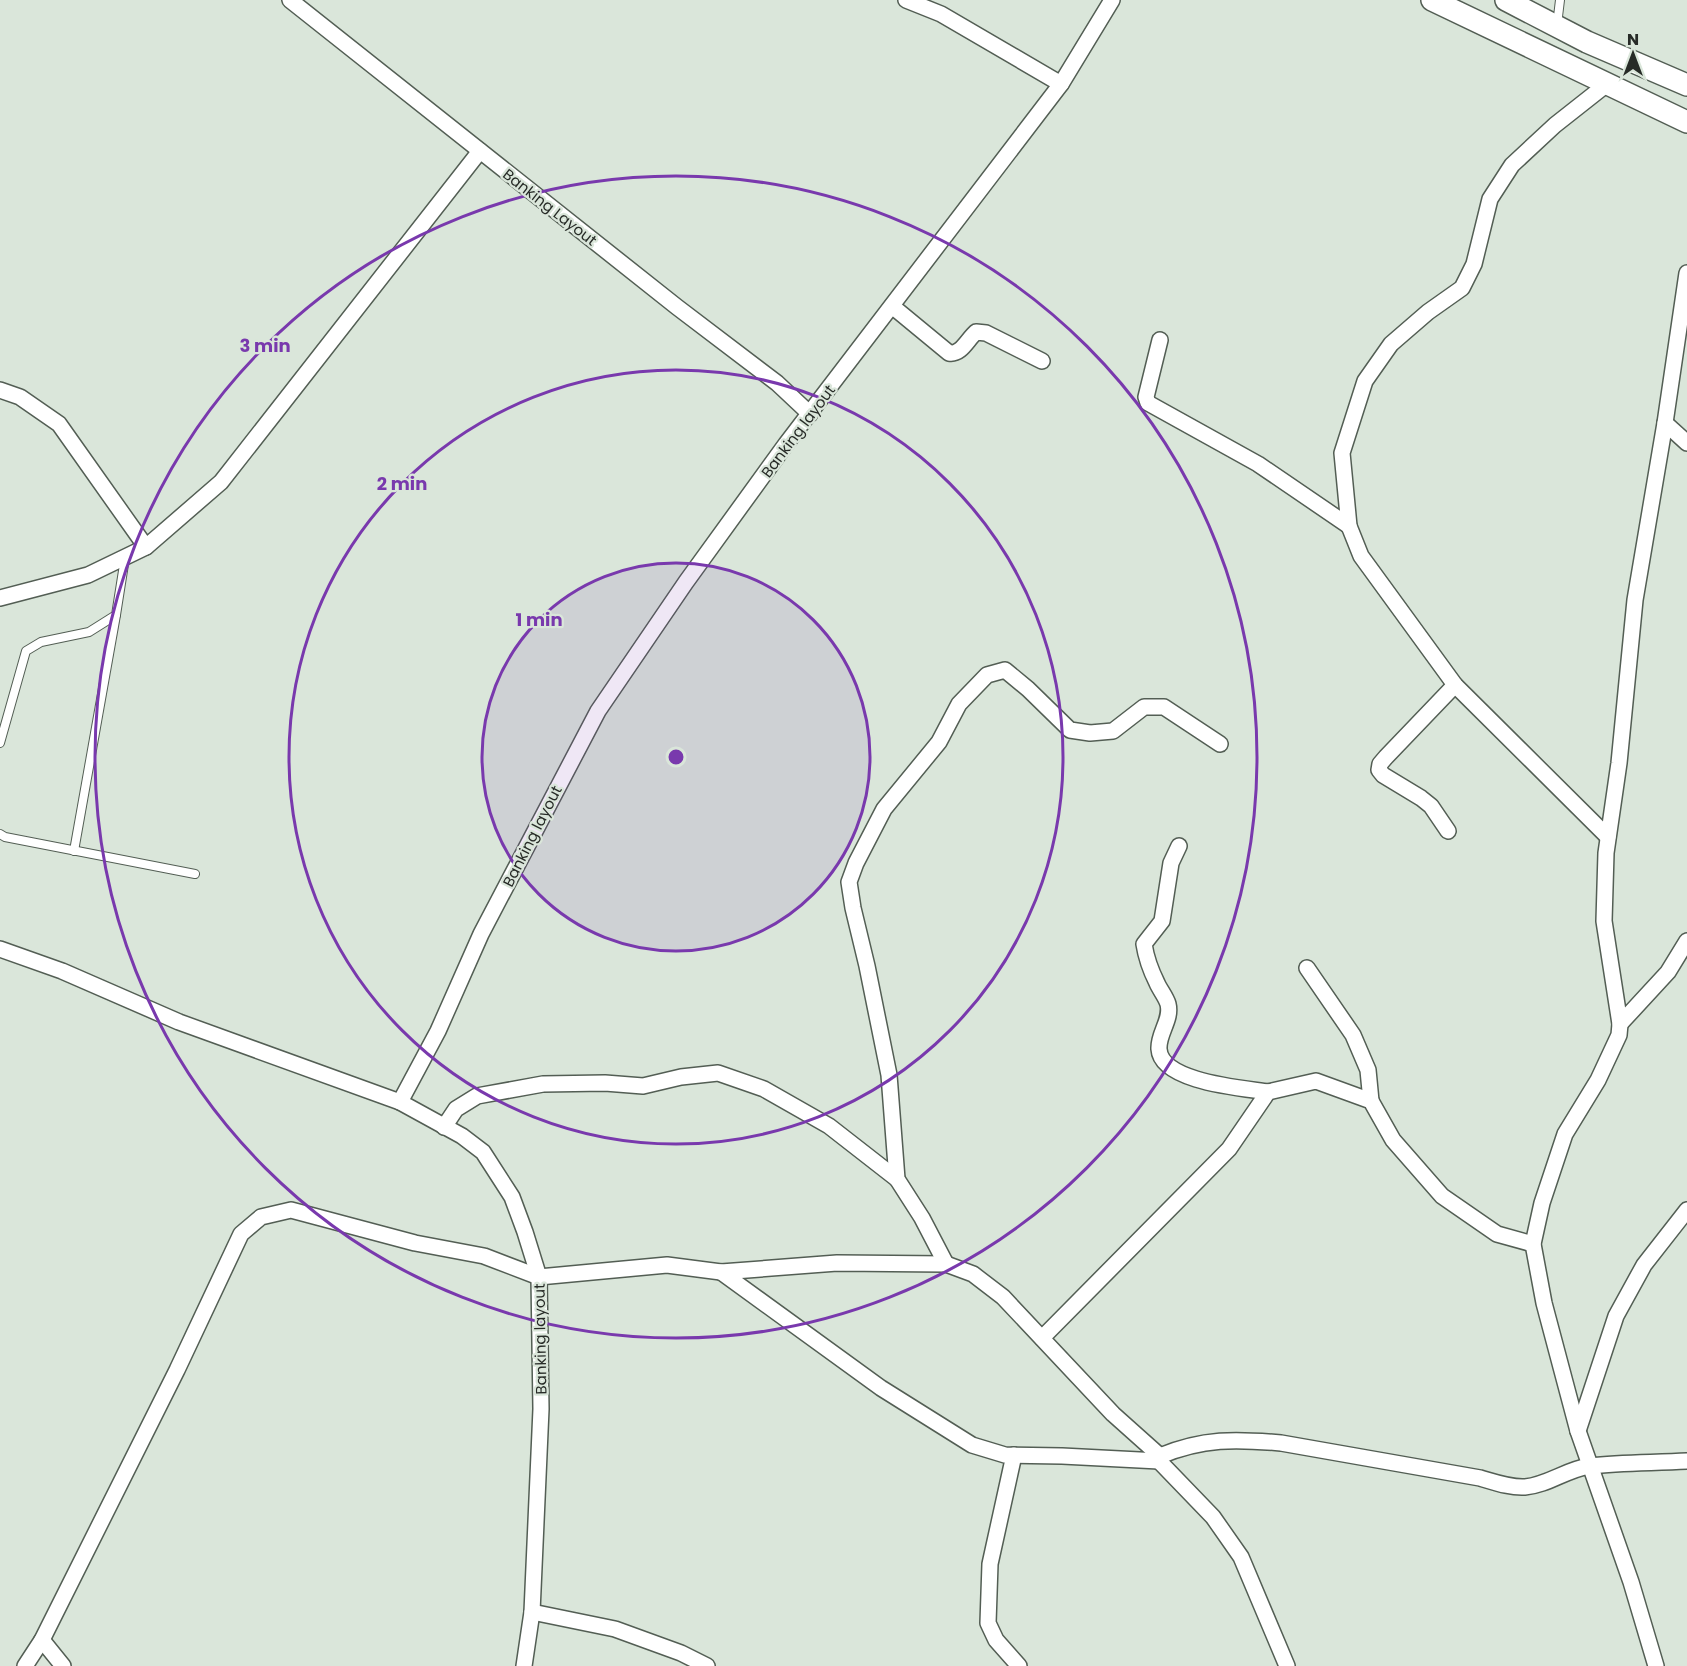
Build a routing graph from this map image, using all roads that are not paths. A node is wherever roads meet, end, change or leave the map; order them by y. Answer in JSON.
{"nodes":[{"id":1,"x":290,"y":0,"type":"edge"},
{"id":2,"x":906,"y":0,"type":"edge"},
{"id":3,"x":1112,"y":0,"type":"edge"},
{"id":4,"x":1432,"y":0,"type":"edge"},
{"id":5,"x":1506,"y":0,"type":"edge"},
{"id":6,"x":1560,"y":0,"type":"edge"},
{"id":7,"x":1557,"y":27,"type":"junction"},
{"id":8,"x":1061,"y":84,"type":"junction"},
{"id":9,"x":1607,"y":84,"type":"junction"},
{"id":10,"x":1687,"y":85,"type":"edge"},
{"id":11,"x":1687,"y":122,"type":"edge"},
{"id":12,"x":480,"y":151,"type":"junction"},
{"id":13,"x":1687,"y":273,"type":"edge"},
{"id":14,"x":892,"y":306,"type":"junction"},
{"id":15,"x":1160,"y":340,"type":"dead end"},
{"id":16,"x":1042,"y":361,"type":"dead end"},
{"id":17,"x":1681,"y":361,"type":"edge"},
{"id":18,"x":0,"y":390,"type":"edge"},
{"id":19,"x":810,"y":414,"type":"junction"},
{"id":20,"x":1665,"y":423,"type":"junction"},
{"id":21,"x":1687,"y":443,"type":"edge"},
{"id":22,"x":1348,"y":525,"type":"junction"},
{"id":23,"x":146,"y":547,"type":"junction"},
{"id":24,"x":125,"y":557,"type":"junction"},
{"id":25,"x":0,"y":598,"type":"edge"},
{"id":26,"x":116,"y":615,"type":"junction"},
{"id":27,"x":1455,"y":685,"type":"junction"},
{"id":28,"x":0,"y":743,"type":"edge"},
{"id":29,"x":1220,"y":744,"type":"dead end"},
{"id":30,"x":1448,"y":831,"type":"dead end"},
{"id":31,"x":0,"y":834,"type":"edge"},
{"id":32,"x":1608,"y":837,"type":"junction"},
{"id":33,"x":1179,"y":846,"type":"dead end"},
{"id":34,"x":74,"y":850,"type":"junction"},
{"id":35,"x":195,"y":874,"type":"dead end"},
{"id":36,"x":1687,"y":941,"type":"edge"},
{"id":37,"x":0,"y":949,"type":"edge"},
{"id":38,"x":1307,"y":968,"type":"dead end"},
{"id":39,"x":1620,"y":1024,"type":"junction"},
{"id":40,"x":1268,"y":1092,"type":"junction"},
{"id":41,"x":1371,"y":1101,"type":"junction"},
{"id":42,"x":400,"y":1102,"type":"junction"},
{"id":43,"x":444,"y":1127,"type":"junction"},
{"id":44,"x":897,"y":1179,"type":"junction"},
{"id":45,"x":1687,"y":1210,"type":"edge"},
{"id":46,"x":1533,"y":1244,"type":"junction"},
{"id":47,"x":946,"y":1264,"type":"junction"},
{"id":48,"x":722,"y":1272,"type":"junction"},
{"id":49,"x":539,"y":1277,"type":"junction"},
{"id":50,"x":1042,"y":1338,"type":"junction"},
{"id":51,"x":1578,"y":1431,"type":"junction"},
{"id":52,"x":1014,"y":1455,"type":"junction"},
{"id":53,"x":1160,"y":1458,"type":"junction"},
{"id":54,"x":1687,"y":1461,"type":"edge"},
{"id":55,"x":1589,"y":1466,"type":"junction"},
{"id":56,"x":532,"y":1612,"type":"junction"},
{"id":57,"x":42,"y":1640,"type":"junction"},
{"id":58,"x":25,"y":1666,"type":"edge"},
{"id":59,"x":63,"y":1666,"type":"edge"},
{"id":60,"x":524,"y":1666,"type":"edge"},
{"id":61,"x":707,"y":1666,"type":"edge"},
{"id":62,"x":1019,"y":1666,"type":"edge"},
{"id":63,"x":1287,"y":1666,"type":"edge"},
{"id":64,"x":1656,"y":1666,"type":"edge"}],
"edges":[{"from":1,"to":12,"type":"street","name":"Banking Layout"},
{"from":2,"to":8,"type":"street"},
{"from":3,"to":8,"type":"street","name":"Banking layout"},
{"from":4,"to":9,"type":"main road"},
{"from":5,"to":7,"type":"main road"},
{"from":6,"to":7,"type":"lane"},
{"from":7,"to":10,"type":"main road"},
{"from":8,"to":14,"type":"street","name":"Banking layout"},
{"from":9,"to":11,"type":"main road"},
{"from":9,"to":22,"type":"street"},
{"from":12,"to":19,"type":"street","name":"Banking Layout"},
{"from":12,"to":23,"type":"street"},
{"from":13,"to":17,"type":"street"},
{"from":14,"to":16,"type":"street"},
{"from":14,"to":19,"type":"street","name":"Banking layout"},
{"from":15,"to":22,"type":"street"},
{"from":17,"to":20,"type":"street"},
{"from":18,"to":23,"type":"street"},
{"from":19,"to":42,"type":"street","name":"Banking layout"},
{"from":20,"to":21,"type":"street"},
{"from":20,"to":32,"type":"street"},
{"from":22,"to":27,"type":"street"},
{"from":23,"to":24,"type":"street"},
{"from":24,"to":25,"type":"street"},
{"from":24,"to":26,"type":"lane"},
{"from":26,"to":28,"type":"lane"},
{"from":26,"to":34,"type":"lane"},
{"from":27,"to":30,"type":"street"},
{"from":27,"to":32,"type":"street"},
{"from":29,"to":44,"type":"street"},
{"from":31,"to":34,"type":"lane"},
{"from":32,"to":39,"type":"street"},
{"from":33,"to":40,"type":"street"},
{"from":34,"to":35,"type":"lane"},
{"from":36,"to":39,"type":"street"},
{"from":37,"to":42,"type":"street"},
{"from":38,"to":41,"type":"street"},
{"from":39,"to":46,"type":"street"},
{"from":40,"to":41,"type":"street"},
{"from":40,"to":50,"type":"street"},
{"from":41,"to":46,"type":"street"},
{"from":42,"to":43,"type":"street","name":"Banking layout"},
{"from":43,"to":44,"type":"street"},
{"from":43,"to":49,"type":"street","name":"Banking layout"},
{"from":44,"to":47,"type":"street"},
{"from":45,"to":51,"type":"street"},
{"from":46,"to":51,"type":"street"},
{"from":47,"to":48,"type":"street"},
{"from":47,"to":50,"type":"street"},
{"from":48,"to":49,"type":"street"},
{"from":48,"to":52,"type":"street"},
{"from":49,"to":56,"type":"street","name":"Banking layout"},
{"from":49,"to":57,"type":"street"},
{"from":50,"to":53,"type":"street"},
{"from":51,"to":55,"type":"street"},
{"from":52,"to":53,"type":"street"},
{"from":52,"to":62,"type":"street"},
{"from":53,"to":55,"type":"street"},
{"from":53,"to":63,"type":"street"},
{"from":54,"to":55,"type":"street"},
{"from":55,"to":64,"type":"street"},
{"from":56,"to":60,"type":"street","name":"Banking layout"},
{"from":56,"to":61,"type":"street"},
{"from":57,"to":58,"type":"street"},
{"from":57,"to":59,"type":"street"}]}
